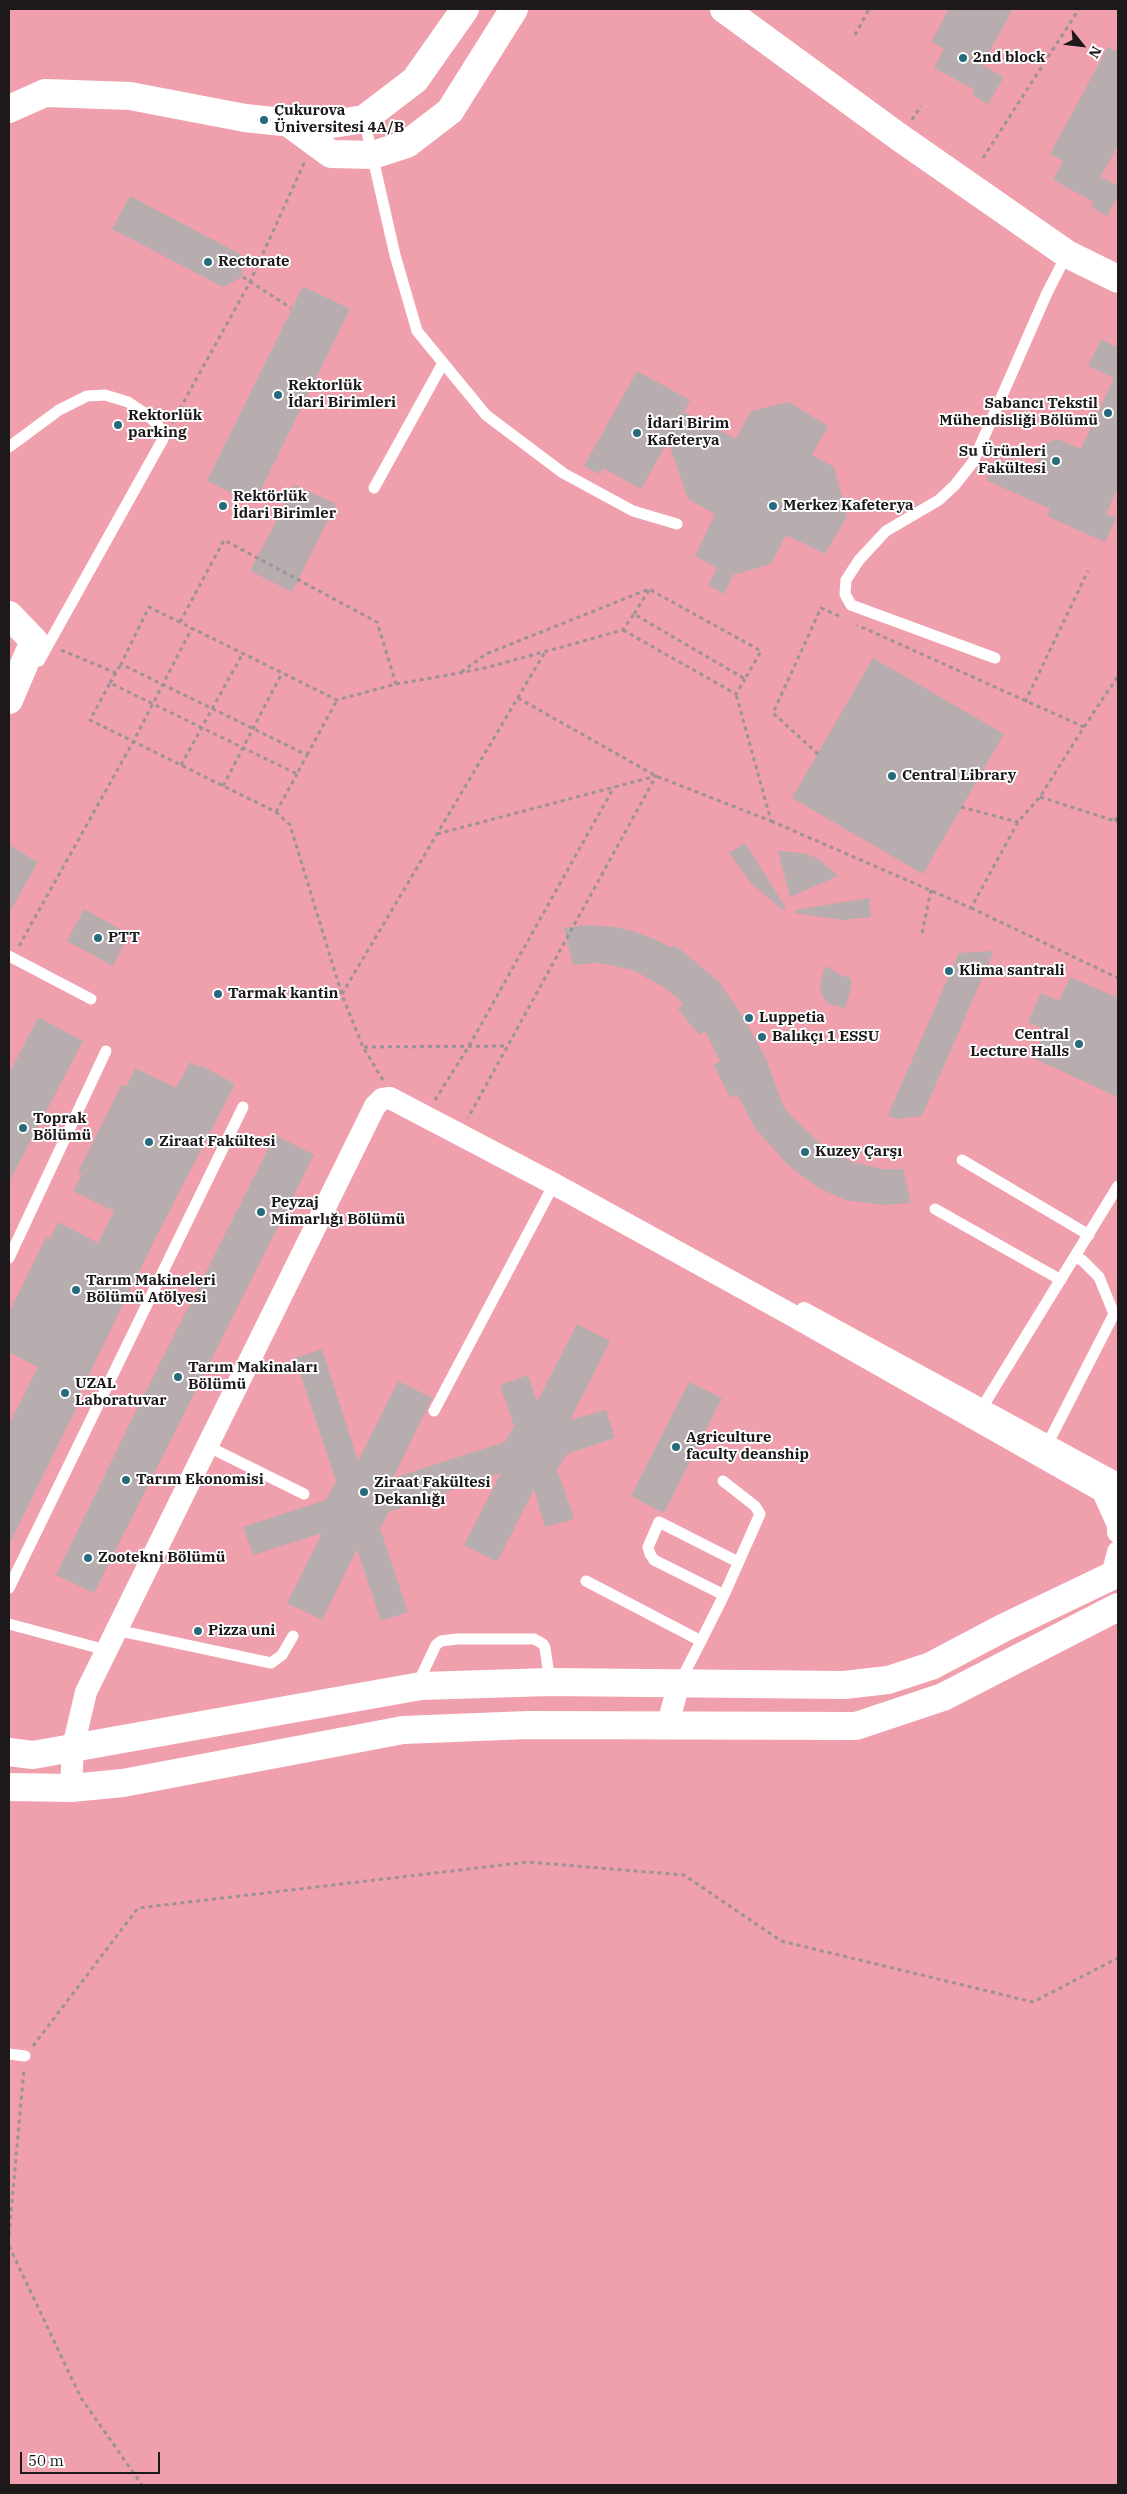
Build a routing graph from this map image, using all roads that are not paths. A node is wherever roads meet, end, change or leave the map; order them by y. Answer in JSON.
{"nodes":[{"id":1,"x":466,"y":9,"type":"edge"},
{"id":2,"x":514,"y":9,"type":"edge"},
{"id":3,"x":724,"y":9,"type":"edge"},
{"id":4,"x":9,"y":109,"type":"edge"},
{"id":5,"x":364,"y":118,"type":"junction"},
{"id":6,"x":289,"y":123,"type":"junction"},
{"id":7,"x":373,"y":155,"type":"junction"},
{"id":8,"x":1067,"y":254,"type":"junction"},
{"id":9,"x":1118,"y":279,"type":"edge"},
{"id":10,"x":443,"y":363,"type":"junction"},
{"id":11,"x":9,"y":447,"type":"edge"},
{"id":12,"x":374,"y":488,"type":"dead end"},
{"id":13,"x":677,"y":524,"type":"dead end"},
{"id":14,"x":9,"y":614,"type":"edge"},
{"id":15,"x":995,"y":658,"type":"dead end"},
{"id":16,"x":9,"y":700,"type":"edge"},
{"id":17,"x":9,"y":712,"type":"edge"},
{"id":18,"x":11,"y":957,"type":"edge"},
{"id":19,"x":91,"y":999,"type":"dead end"},
{"id":20,"x":106,"y":1051,"type":"dead end"},
{"id":21,"x":243,"y":1107,"type":"dead end"},
{"id":22,"x":464,"y":1125,"type":"road end"},
{"id":23,"x":962,"y":1160,"type":"dead end"},
{"id":24,"x":554,"y":1184,"type":"junction"},
{"id":25,"x":1118,"y":1186,"type":"edge"},
{"id":26,"x":935,"y":1210,"type":"dead end"},
{"id":27,"x":1089,"y":1235,"type":"junction"},
{"id":28,"x":9,"y":1258,"type":"edge"},
{"id":29,"x":1075,"y":1258,"type":"junction"},
{"id":30,"x":1061,"y":1280,"type":"junction"},
{"id":31,"x":983,"y":1406,"type":"junction"},
{"id":32,"x":434,"y":1411,"type":"dead end"},
{"id":33,"x":1048,"y":1443,"type":"junction"},
{"id":34,"x":207,"y":1446,"type":"junction"},
{"id":35,"x":723,"y":1481,"type":"dead end"},
{"id":36,"x":1113,"y":1491,"type":"edge"},
{"id":37,"x":304,"y":1494,"type":"dead end"},
{"id":38,"x":1118,"y":1532,"type":"edge"},
{"id":39,"x":738,"y":1562,"type":"junction"},
{"id":40,"x":1116,"y":1567,"type":"edge"},
{"id":41,"x":586,"y":1581,"type":"dead end"},
{"id":42,"x":9,"y":1588,"type":"edge"},
{"id":43,"x":724,"y":1595,"type":"junction"},
{"id":44,"x":1118,"y":1608,"type":"edge"},
{"id":45,"x":9,"y":1624,"type":"edge"},
{"id":46,"x":116,"y":1630,"type":"junction"},
{"id":47,"x":293,"y":1636,"type":"dead end"},
{"id":48,"x":701,"y":1641,"type":"junction"},
{"id":49,"x":106,"y":1650,"type":"junction"},
{"id":50,"x":550,"y":1682,"type":"junction"},
{"id":51,"x":679,"y":1683,"type":"junction"},
{"id":52,"x":416,"y":1687,"type":"junction"},
{"id":53,"x":667,"y":1727,"type":"junction"},
{"id":54,"x":73,"y":1747,"type":"junction"},
{"id":55,"x":9,"y":1752,"type":"edge"},
{"id":56,"x":9,"y":1787,"type":"edge"},
{"id":57,"x":71,"y":1788,"type":"junction"},
{"id":58,"x":9,"y":2054,"type":"edge"},
{"id":59,"x":25,"y":2056,"type":"road end"}],
"edges":[{"from":1,"to":5,"type":"street"},
{"from":2,"to":7,"type":"street"},
{"from":3,"to":8,"type":"street"},
{"from":4,"to":6,"type":"street"},
{"from":5,"to":6,"type":"street"},
{"from":5,"to":7,"type":"lane"},
{"from":6,"to":7,"type":"street"},
{"from":7,"to":10,"type":"lane"},
{"from":8,"to":9,"type":"street"},
{"from":8,"to":15,"type":"lane"},
{"from":10,"to":12,"type":"lane"},
{"from":10,"to":13,"type":"lane"},
{"from":11,"to":17,"type":"lane"},
{"from":14,"to":16,"type":"street"},
{"from":18,"to":19,"type":"lane"},
{"from":20,"to":28,"type":"lane"},
{"from":21,"to":42,"type":"lane"},
{"from":22,"to":31,"type":"street"},
{"from":23,"to":27,"type":"lane"},
{"from":24,"to":32,"type":"lane"},
{"from":24,"to":34,"type":"street"},
{"from":24,"to":36,"type":"street"},
{"from":25,"to":27,"type":"lane"},
{"from":26,"to":30,"type":"lane"},
{"from":27,"to":29,"type":"lane"},
{"from":29,"to":30,"type":"lane"},
{"from":29,"to":33,"type":"lane"},
{"from":30,"to":31,"type":"lane"},
{"from":31,"to":33,"type":"street"},
{"from":33,"to":36,"type":"street"},
{"from":34,"to":37,"type":"lane"},
{"from":34,"to":46,"type":"street"},
{"from":35,"to":39,"type":"lane"},
{"from":36,"to":38,"type":"street"},
{"from":39,"to":43,"type":"lane"},
{"from":39,"to":43,"type":"lane"},
{"from":40,"to":51,"type":"street"},
{"from":41,"to":48,"type":"lane"},
{"from":43,"to":48,"type":"lane"},
{"from":44,"to":53,"type":"street"},
{"from":45,"to":49,"type":"lane"},
{"from":46,"to":47,"type":"lane"},
{"from":46,"to":49,"type":"street"},
{"from":48,"to":51,"type":"lane"},
{"from":49,"to":54,"type":"street"},
{"from":50,"to":51,"type":"street"},
{"from":50,"to":52,"type":"street"},
{"from":50,"to":52,"type":"lane"},
{"from":51,"to":53,"type":"street"},
{"from":52,"to":54,"type":"street"},
{"from":53,"to":57,"type":"street"},
{"from":54,"to":55,"type":"street"},
{"from":54,"to":57,"type":"street"},
{"from":56,"to":57,"type":"street"},
{"from":58,"to":59,"type":"lane"}]}
